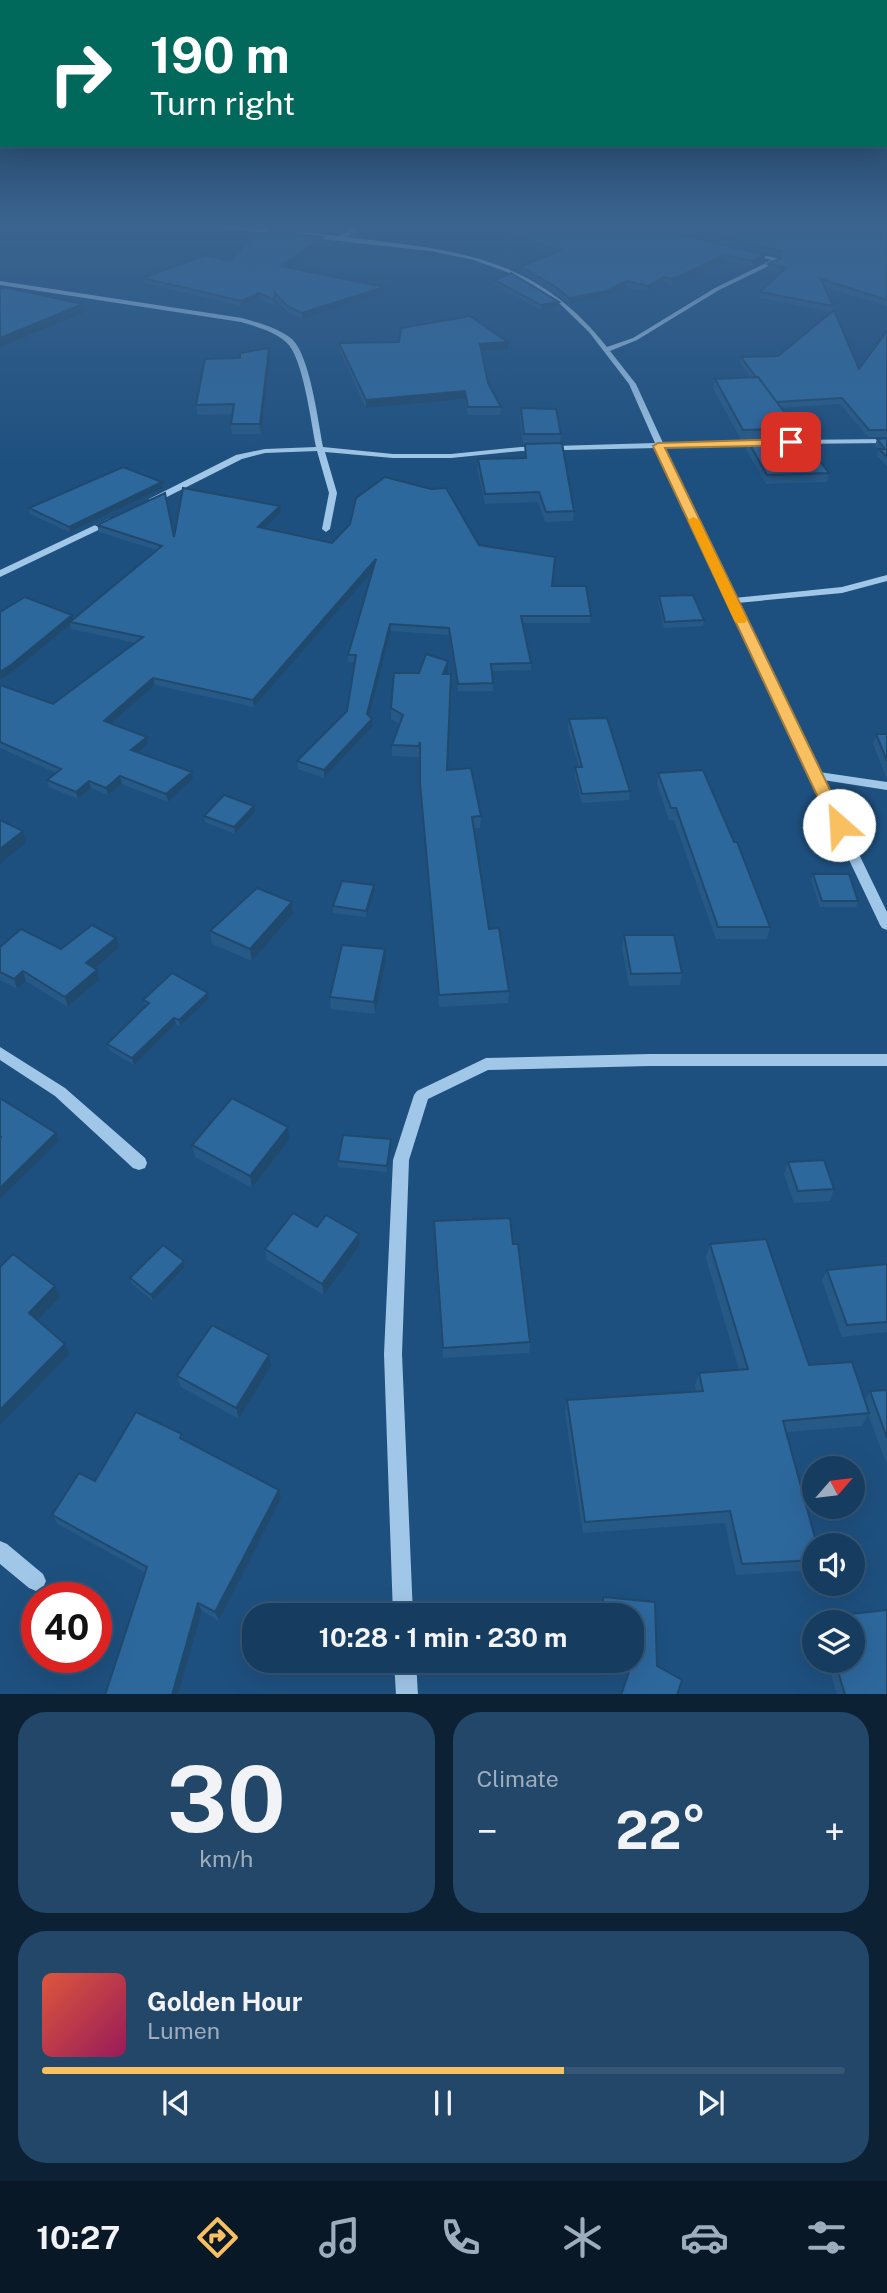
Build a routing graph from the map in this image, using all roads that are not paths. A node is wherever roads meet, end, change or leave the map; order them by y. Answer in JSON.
{"nodes":[{"id":1,"x":138,"y":304,"type":"edge"},
{"id":2,"x":563,"y":304,"type":"edge"},
{"id":3,"x":692,"y":304,"type":"edge"},
{"id":4,"x":606,"y":350,"type":"junction"},
{"id":5,"x":887,"y":441,"type":"edge"},
{"id":6,"x":658,"y":446,"type":"junction"},
{"id":7,"x":320,"y":449,"type":"junction"},
{"id":8,"x":145,"y":505,"type":"edge"},
{"id":9,"x":121,"y":516,"type":"edge"},
{"id":10,"x":326,"y":529,"type":"dead end"},
{"id":11,"x":0,"y":574,"type":"edge"},
{"id":12,"x":887,"y":578,"type":"edge"},
{"id":13,"x":732,"y":601,"type":"junction"},
{"id":14,"x":815,"y":775,"type":"junction"},
{"id":15,"x":887,"y":786,"type":"edge"},
{"id":16,"x":887,"y":925,"type":"edge"},
{"id":17,"x":0,"y":1053,"type":"edge"},
{"id":18,"x":887,"y":1060,"type":"edge"},
{"id":19,"x":139,"y":1163,"type":"dead end"},
{"id":20,"x":0,"y":1551,"type":"edge"},
{"id":21,"x":36,"y":1581,"type":"dead end"},
{"id":22,"x":403,"y":1603,"type":"edge"},
{"id":23,"x":406,"y":1673,"type":"edge"},
{"id":24,"x":407,"y":1694,"type":"edge"}],
"edges":[{"from":1,"to":7,"type":"street"},
{"from":2,"to":4,"type":"street"},
{"from":3,"to":4,"type":"street"},
{"from":4,"to":6,"type":"street"},
{"from":5,"to":6,"type":"street"},
{"from":6,"to":7,"type":"street"},
{"from":6,"to":13,"type":"street"},
{"from":7,"to":8,"type":"street"},
{"from":7,"to":10,"type":"street"},
{"from":9,"to":11,"type":"street"},
{"from":12,"to":13,"type":"street"},
{"from":13,"to":14,"type":"street"},
{"from":14,"to":15,"type":"street"},
{"from":14,"to":16,"type":"street"},
{"from":17,"to":19,"type":"street"},
{"from":18,"to":22,"type":"street"},
{"from":20,"to":21,"type":"street"},
{"from":23,"to":24,"type":"street"}]}
